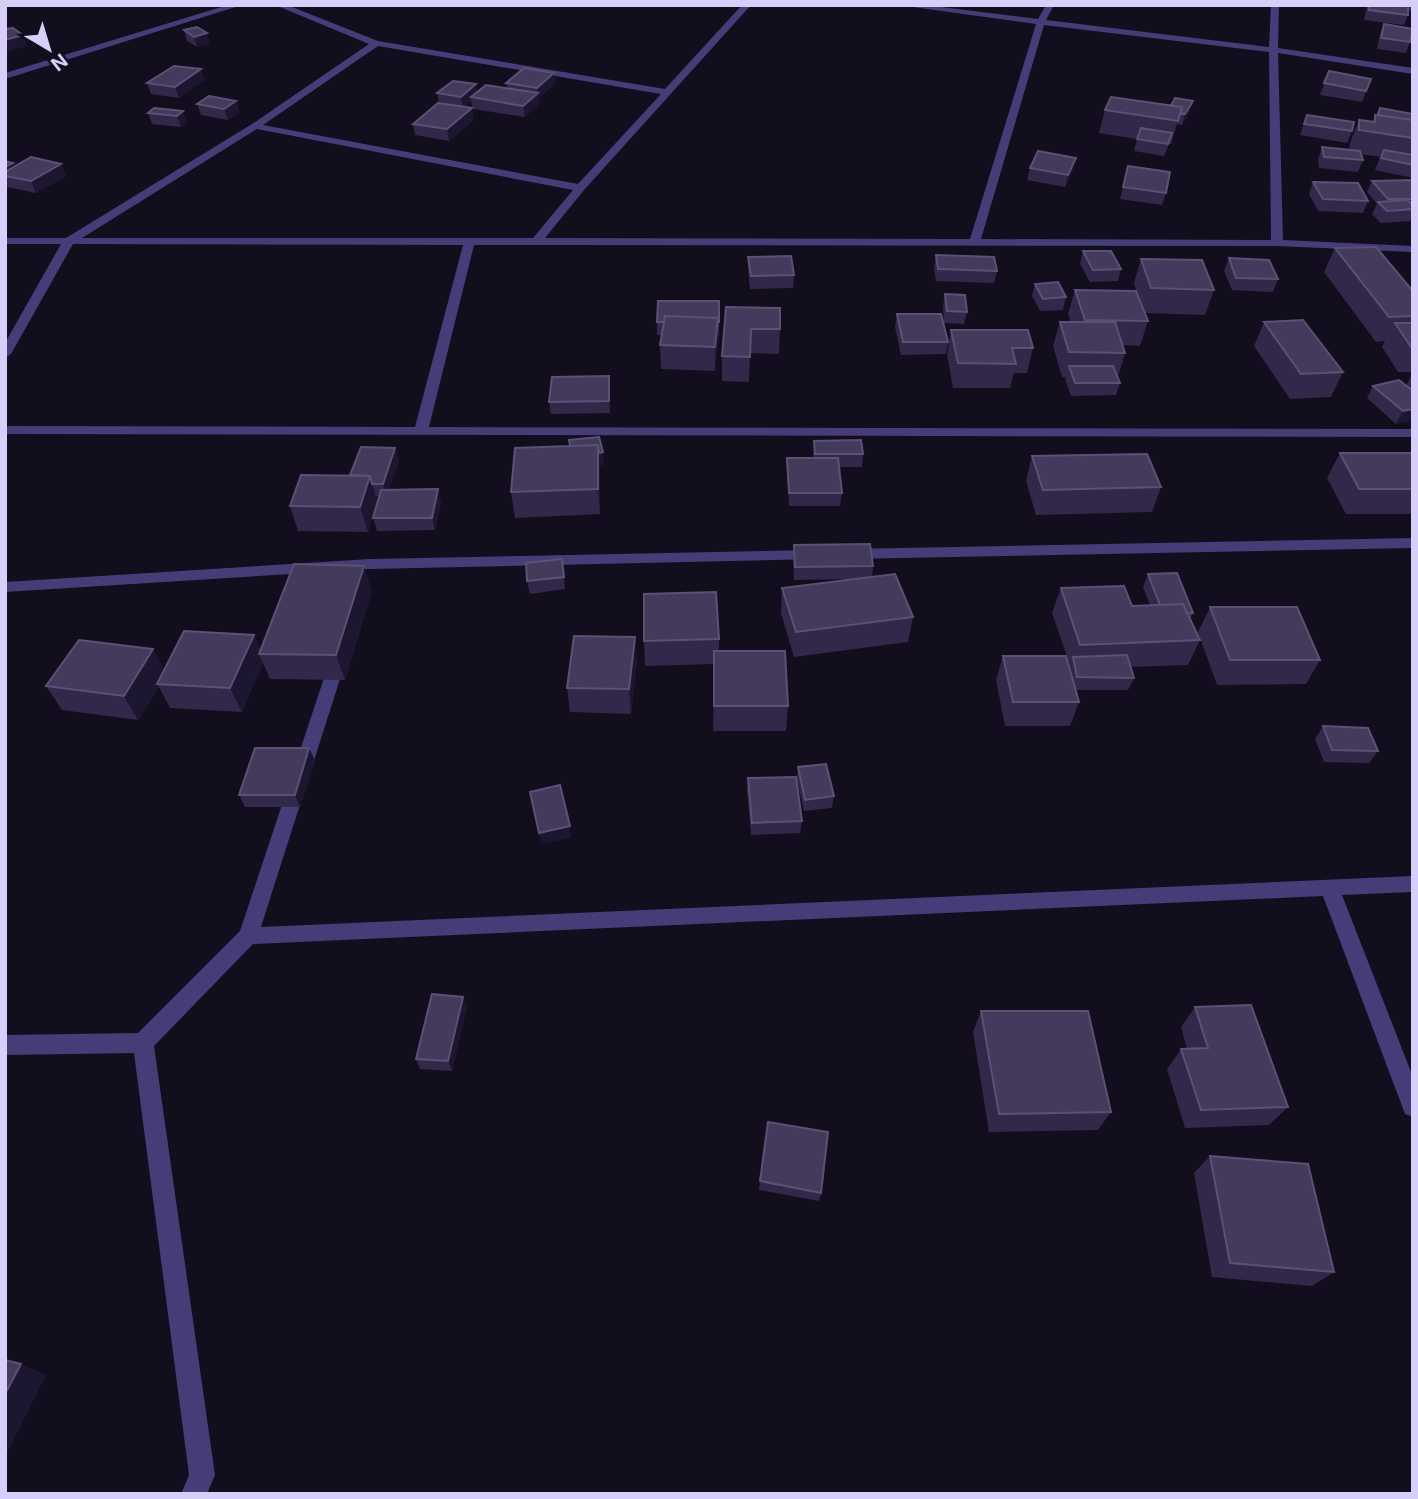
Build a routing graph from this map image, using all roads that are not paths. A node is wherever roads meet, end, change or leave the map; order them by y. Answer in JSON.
{"nodes":[{"id":1,"x":238,"y":5,"type":"edge"},
{"id":2,"x":279,"y":5,"type":"edge"},
{"id":3,"x":747,"y":5,"type":"edge"},
{"id":4,"x":902,"y":5,"type":"edge"},
{"id":5,"x":1050,"y":5,"type":"edge"},
{"id":6,"x":1275,"y":5,"type":"edge"},
{"id":7,"x":1041,"y":22,"type":"junction"},
{"id":8,"x":376,"y":43,"type":"junction"},
{"id":9,"x":1273,"y":50,"type":"junction"},
{"id":10,"x":36,"y":66,"type":"junction"},
{"id":11,"x":1413,"y":71,"type":"edge"},
{"id":12,"x":5,"y":76,"type":"edge"},
{"id":13,"x":5,"y":84,"type":"edge"},
{"id":14,"x":667,"y":92,"type":"junction"},
{"id":15,"x":255,"y":126,"type":"junction"},
{"id":16,"x":580,"y":188,"type":"junction"},
{"id":17,"x":5,"y":241,"type":"edge"},
{"id":18,"x":69,"y":241,"type":"junction"},
{"id":19,"x":469,"y":242,"type":"junction"},
{"id":20,"x":536,"y":242,"type":"junction"},
{"id":21,"x":974,"y":243,"type":"junction"},
{"id":22,"x":1277,"y":243,"type":"junction"},
{"id":23,"x":1413,"y":249,"type":"edge"},
{"id":24,"x":5,"y":354,"type":"edge"},
{"id":25,"x":5,"y":430,"type":"edge"},
{"id":26,"x":421,"y":431,"type":"junction"},
{"id":27,"x":1413,"y":433,"type":"edge"},
{"id":28,"x":1413,"y":543,"type":"edge"},
{"id":29,"x":5,"y":587,"type":"edge"},
{"id":30,"x":344,"y":644,"type":"edge"},
{"id":31,"x":1413,"y":884,"type":"edge"},
{"id":32,"x":1329,"y":887,"type":"junction"},
{"id":33,"x":248,"y":936,"type":"junction"},
{"id":34,"x":143,"y":1043,"type":"junction"},
{"id":35,"x":5,"y":1045,"type":"edge"},
{"id":36,"x":1413,"y":1106,"type":"edge"},
{"id":37,"x":194,"y":1494,"type":"edge"}],
"edges":[{"from":1,"to":10,"type":"street"},
{"from":2,"to":8,"type":"street"},
{"from":3,"to":14,"type":"street"},
{"from":4,"to":7,"type":"street"},
{"from":5,"to":7,"type":"street"},
{"from":6,"to":9,"type":"street"},
{"from":7,"to":9,"type":"street"},
{"from":7,"to":21,"type":"street"},
{"from":8,"to":14,"type":"street"},
{"from":8,"to":15,"type":"street"},
{"from":9,"to":11,"type":"street"},
{"from":9,"to":22,"type":"street"},
{"from":10,"to":12,"type":"street"},
{"from":10,"to":13,"type":"street"},
{"from":14,"to":16,"type":"street"},
{"from":15,"to":16,"type":"street"},
{"from":15,"to":18,"type":"street"},
{"from":16,"to":20,"type":"street"},
{"from":17,"to":18,"type":"street"},
{"from":18,"to":19,"type":"street"},
{"from":18,"to":24,"type":"street"},
{"from":19,"to":20,"type":"street"},
{"from":19,"to":26,"type":"street"},
{"from":20,"to":21,"type":"street"},
{"from":21,"to":22,"type":"street"},
{"from":22,"to":23,"type":"street"},
{"from":25,"to":26,"type":"street"},
{"from":26,"to":27,"type":"street"},
{"from":28,"to":29,"type":"street"},
{"from":30,"to":33,"type":"street"},
{"from":31,"to":32,"type":"street"},
{"from":32,"to":33,"type":"street"},
{"from":32,"to":36,"type":"street"},
{"from":33,"to":34,"type":"street"},
{"from":34,"to":35,"type":"street"},
{"from":34,"to":37,"type":"street"}]}
